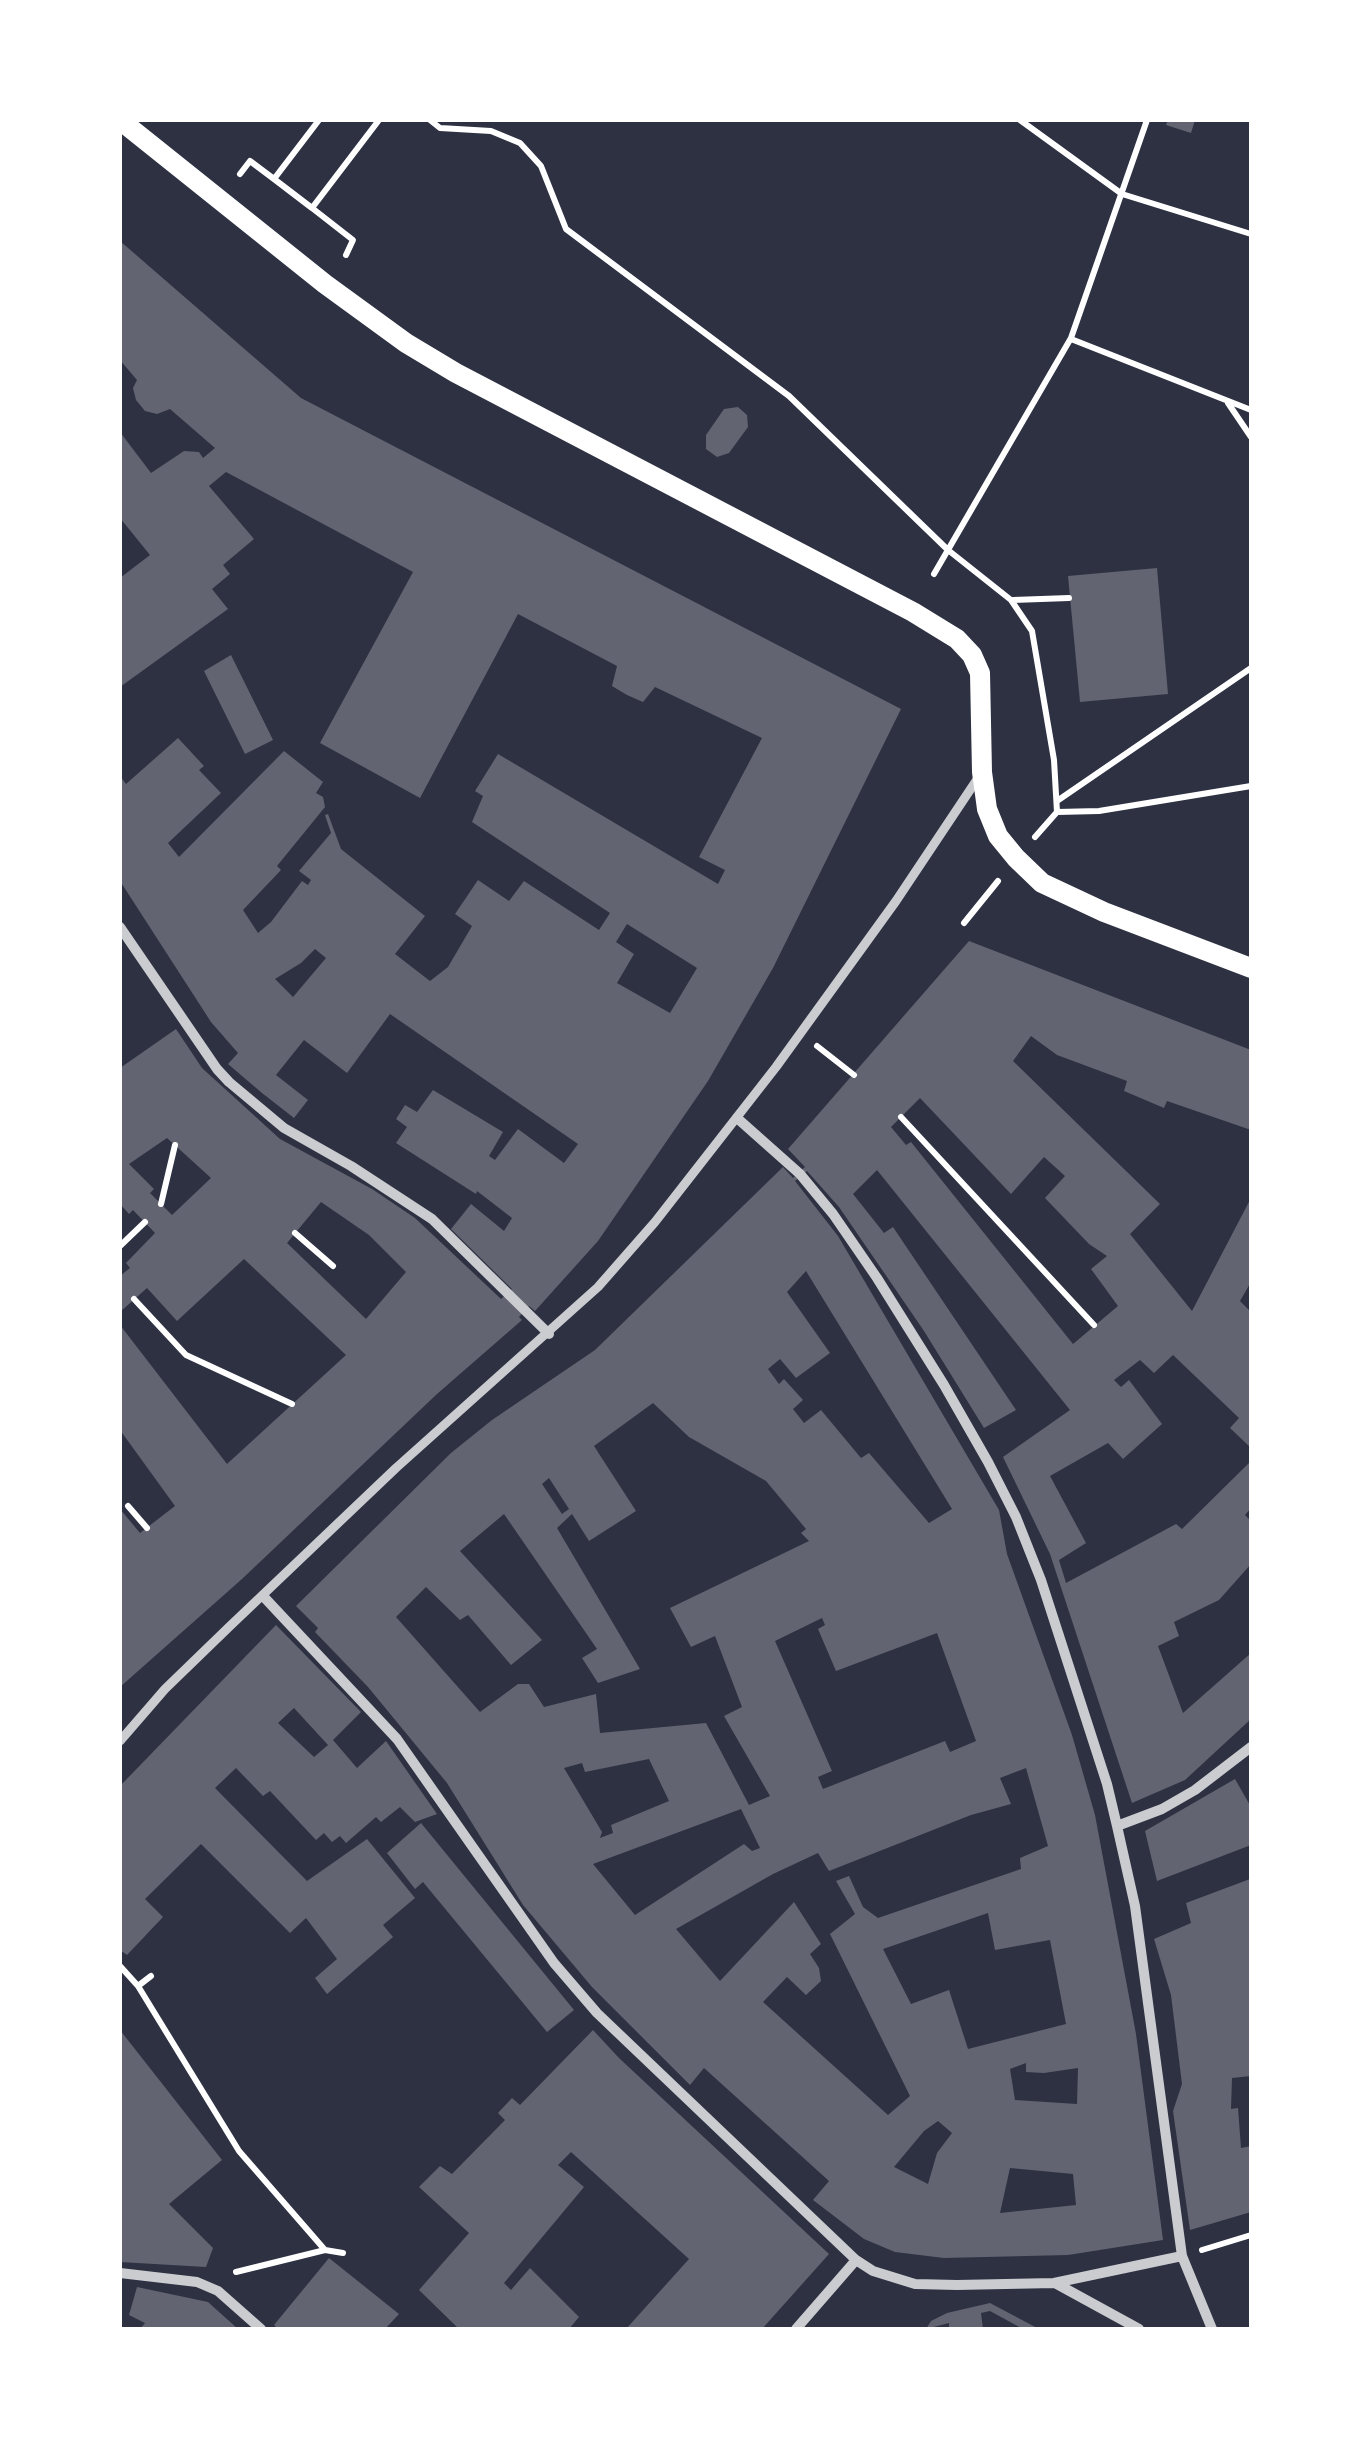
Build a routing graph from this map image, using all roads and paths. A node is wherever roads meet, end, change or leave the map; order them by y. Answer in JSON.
{"nodes":[{"id":1,"x":120,"y":120,"type":"edge"},
{"id":2,"x":319,"y":120,"type":"edge"},
{"id":3,"x":379,"y":120,"type":"edge"},
{"id":4,"x":430,"y":120,"type":"edge"},
{"id":5,"x":1020,"y":120,"type":"edge"},
{"id":6,"x":1147,"y":120,"type":"edge"},
{"id":7,"x":240,"y":174,"type":"dead end"},
{"id":8,"x":274,"y":179,"type":"junction"},
{"id":9,"x":1122,"y":194,"type":"junction"},
{"id":10,"x":312,"y":208,"type":"junction"},
{"id":11,"x":1251,"y":234,"type":"edge"},
{"id":12,"x":346,"y":254,"type":"dead end"},
{"id":13,"x":1071,"y":338,"type":"junction"},
{"id":14,"x":1227,"y":402,"type":"junction"},
{"id":15,"x":1251,"y":410,"type":"edge"},
{"id":16,"x":1250,"y":439,"type":"edge"},
{"id":17,"x":948,"y":550,"type":"junction"},
{"id":18,"x":934,"y":574,"type":"dead end"},
{"id":19,"x":1069,"y":598,"type":"dead end"},
{"id":20,"x":1011,"y":600,"type":"junction"},
{"id":21,"x":1251,"y":668,"type":"edge"},
{"id":22,"x":982,"y":772,"type":"junction"},
{"id":23,"x":1251,"y":786,"type":"edge"},
{"id":24,"x":1057,"y":801,"type":"junction"},
{"id":25,"x":120,"y":927,"type":"edge"},
{"id":26,"x":1251,"y":968,"type":"edge"},
{"id":27,"x":801,"y":1032,"type":"junction"},
{"id":28,"x":854,"y":1075,"type":"dead end"},
{"id":29,"x":901,"y":1117,"type":"dead end"},
{"id":30,"x":737,"y":1118,"type":"junction"},
{"id":31,"x":175,"y":1145,"type":"dead end"},
{"id":32,"x":161,"y":1204,"type":"dead end"},
{"id":33,"x":144,"y":1222,"type":"dead end"},
{"id":34,"x":296,"y":1233,"type":"dead end"},
{"id":35,"x":120,"y":1246,"type":"edge"},
{"id":36,"x":333,"y":1266,"type":"dead end"},
{"id":37,"x":134,"y":1299,"type":"dead end"},
{"id":38,"x":1094,"y":1325,"type":"dead end"},
{"id":39,"x":549,"y":1334,"type":"junction"},
{"id":40,"x":292,"y":1404,"type":"dead end"},
{"id":41,"x":128,"y":1506,"type":"dead end"},
{"id":42,"x":147,"y":1528,"type":"dead end"},
{"id":43,"x":263,"y":1596,"type":"junction"},
{"id":44,"x":120,"y":1741,"type":"edge"},
{"id":45,"x":1251,"y":1747,"type":"edge"},
{"id":46,"x":1117,"y":1826,"type":"junction"},
{"id":47,"x":120,"y":1966,"type":"edge"},
{"id":48,"x":151,"y":1976,"type":"dead end"},
{"id":49,"x":138,"y":1986,"type":"junction"},
{"id":50,"x":1251,"y":2234,"type":"edge"},
{"id":51,"x":325,"y":2250,"type":"junction"},
{"id":52,"x":343,"y":2252,"type":"dead end"},
{"id":53,"x":1182,"y":2256,"type":"junction"},
{"id":54,"x":856,"y":2260,"type":"junction"},
{"id":55,"x":234,"y":2272,"type":"dead end"},
{"id":56,"x":120,"y":2273,"type":"edge"},
{"id":57,"x":1054,"y":2282,"type":"junction"},
{"id":58,"x":261,"y":2329,"type":"edge"},
{"id":59,"x":796,"y":2329,"type":"edge"},
{"id":60,"x":1139,"y":2329,"type":"edge"},
{"id":61,"x":1212,"y":2329,"type":"edge"}],
"edges":[{"from":1,"to":22,"type":"main road"},
{"from":2,"to":8,"type":"path"},
{"from":3,"to":10,"type":"path"},
{"from":4,"to":17,"type":"path"},
{"from":5,"to":9,"type":"path"},
{"from":6,"to":9,"type":"path"},
{"from":7,"to":8,"type":"path"},
{"from":8,"to":10,"type":"path"},
{"from":9,"to":11,"type":"path"},
{"from":9,"to":13,"type":"path"},
{"from":10,"to":12,"type":"path"},
{"from":13,"to":14,"type":"path"},
{"from":13,"to":17,"type":"path"},
{"from":14,"to":15,"type":"path"},
{"from":14,"to":16,"type":"path"},
{"from":17,"to":18,"type":"path"},
{"from":17,"to":20,"type":"path"},
{"from":19,"to":20,"type":"path"},
{"from":20,"to":24,"type":"path"},
{"from":21,"to":24,"type":"path"},
{"from":22,"to":26,"type":"main road"},
{"from":22,"to":27,"type":"street"},
{"from":23,"to":24,"type":"path"},
{"from":25,"to":39,"type":"street"},
{"from":27,"to":28,"type":"path"},
{"from":27,"to":30,"type":"street"},
{"from":29,"to":38,"type":"path"},
{"from":30,"to":39,"type":"street"},
{"from":30,"to":46,"type":"street"},
{"from":31,"to":32,"type":"path"},
{"from":33,"to":35,"type":"path"},
{"from":34,"to":36,"type":"path"},
{"from":37,"to":40,"type":"path"},
{"from":39,"to":43,"type":"street"},
{"from":41,"to":42,"type":"path"},
{"from":43,"to":44,"type":"street"},
{"from":43,"to":54,"type":"street"},
{"from":45,"to":46,"type":"street"},
{"from":46,"to":53,"type":"street"},
{"from":47,"to":49,"type":"path"},
{"from":48,"to":49,"type":"path"},
{"from":49,"to":51,"type":"path"},
{"from":50,"to":53,"type":"path"},
{"from":51,"to":52,"type":"path"},
{"from":51,"to":55,"type":"path"},
{"from":53,"to":57,"type":"street"},
{"from":53,"to":61,"type":"street"},
{"from":54,"to":57,"type":"street"},
{"from":54,"to":59,"type":"street"},
{"from":56,"to":58,"type":"street"},
{"from":57,"to":60,"type":"street"}]}
